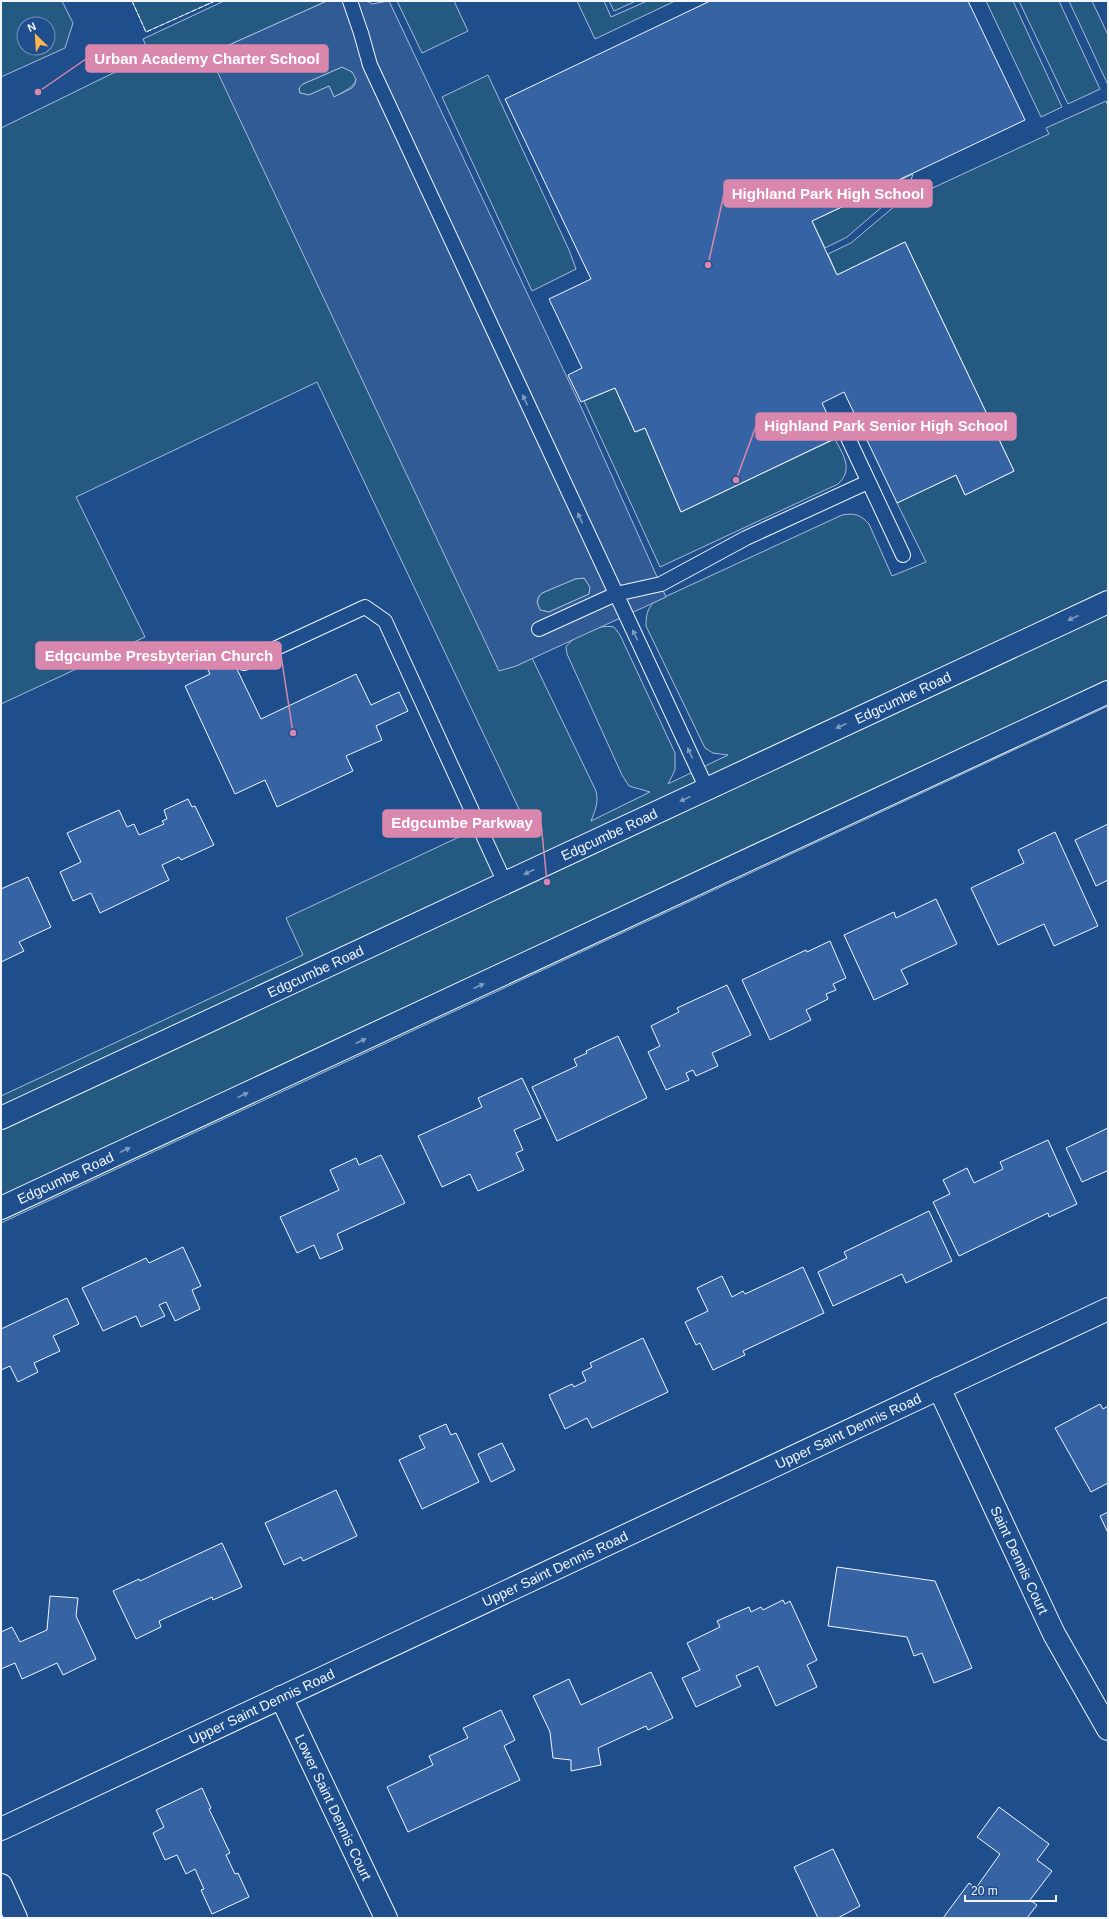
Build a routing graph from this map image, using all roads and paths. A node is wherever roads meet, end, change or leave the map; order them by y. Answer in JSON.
{"nodes":[{"id":1,"x":350,"y":1,"type":"edge"},
{"id":2,"x":842,"y":423,"type":"dead end"},
{"id":3,"x":868,"y":482,"type":"junction"},
{"id":4,"x":903,"y":555,"type":"dead end"},
{"id":5,"x":616,"y":594,"type":"junction"},
{"id":6,"x":1108,"y":602,"type":"edge"},
{"id":7,"x":539,"y":629,"type":"dead end"},
{"id":8,"x":244,"y":663,"type":"dead end"},
{"id":9,"x":1108,"y":692,"type":"edge"},
{"id":10,"x":707,"y":788,"type":"junction"},
{"id":11,"x":505,"y":883,"type":"junction"},
{"id":12,"x":1,"y":1118,"type":"edge"},
{"id":13,"x":1,"y":1208,"type":"edge"},
{"id":14,"x":1108,"y":1309,"type":"edge"},
{"id":15,"x":939,"y":1388,"type":"junction"},
{"id":16,"x":281,"y":1697,"type":"junction"},
{"id":17,"x":1108,"y":1728,"type":"edge"},
{"id":18,"x":1,"y":1829,"type":"edge"},
{"id":19,"x":1,"y":1885,"type":"edge"},
{"id":20,"x":16,"y":1918,"type":"edge"},
{"id":21,"x":386,"y":1918,"type":"edge"}],
"edges":[{"from":5,"to":1,"type":"lane","one_way":true},
{"from":2,"to":3,"type":"lane"},
{"from":3,"to":4,"type":"lane"},
{"from":3,"to":5,"type":"lane"},
{"from":5,"to":7,"type":"lane"},
{"from":10,"to":5,"type":"lane","one_way":true},
{"from":6,"to":10,"type":"street","name":"Edgcumbe Road","one_way":true},
{"from":8,"to":11,"type":"lane"},
{"from":13,"to":9,"type":"street","name":"Edgcumbe Road","one_way":true},
{"from":10,"to":11,"type":"street","name":"Edgcumbe Road","one_way":true},
{"from":11,"to":12,"type":"street","name":"Edgcumbe Road"},
{"from":14,"to":15,"type":"street","name":"Upper Saint Dennis Road"},
{"from":15,"to":16,"type":"street","name":"Upper Saint Dennis Road"},
{"from":15,"to":17,"type":"street","name":"Saint Dennis Court"},
{"from":16,"to":18,"type":"street","name":"Upper Saint Dennis Road"},
{"from":16,"to":21,"type":"street","name":"Lower Saint Dennis Court"},
{"from":19,"to":20,"type":"street"}]}
